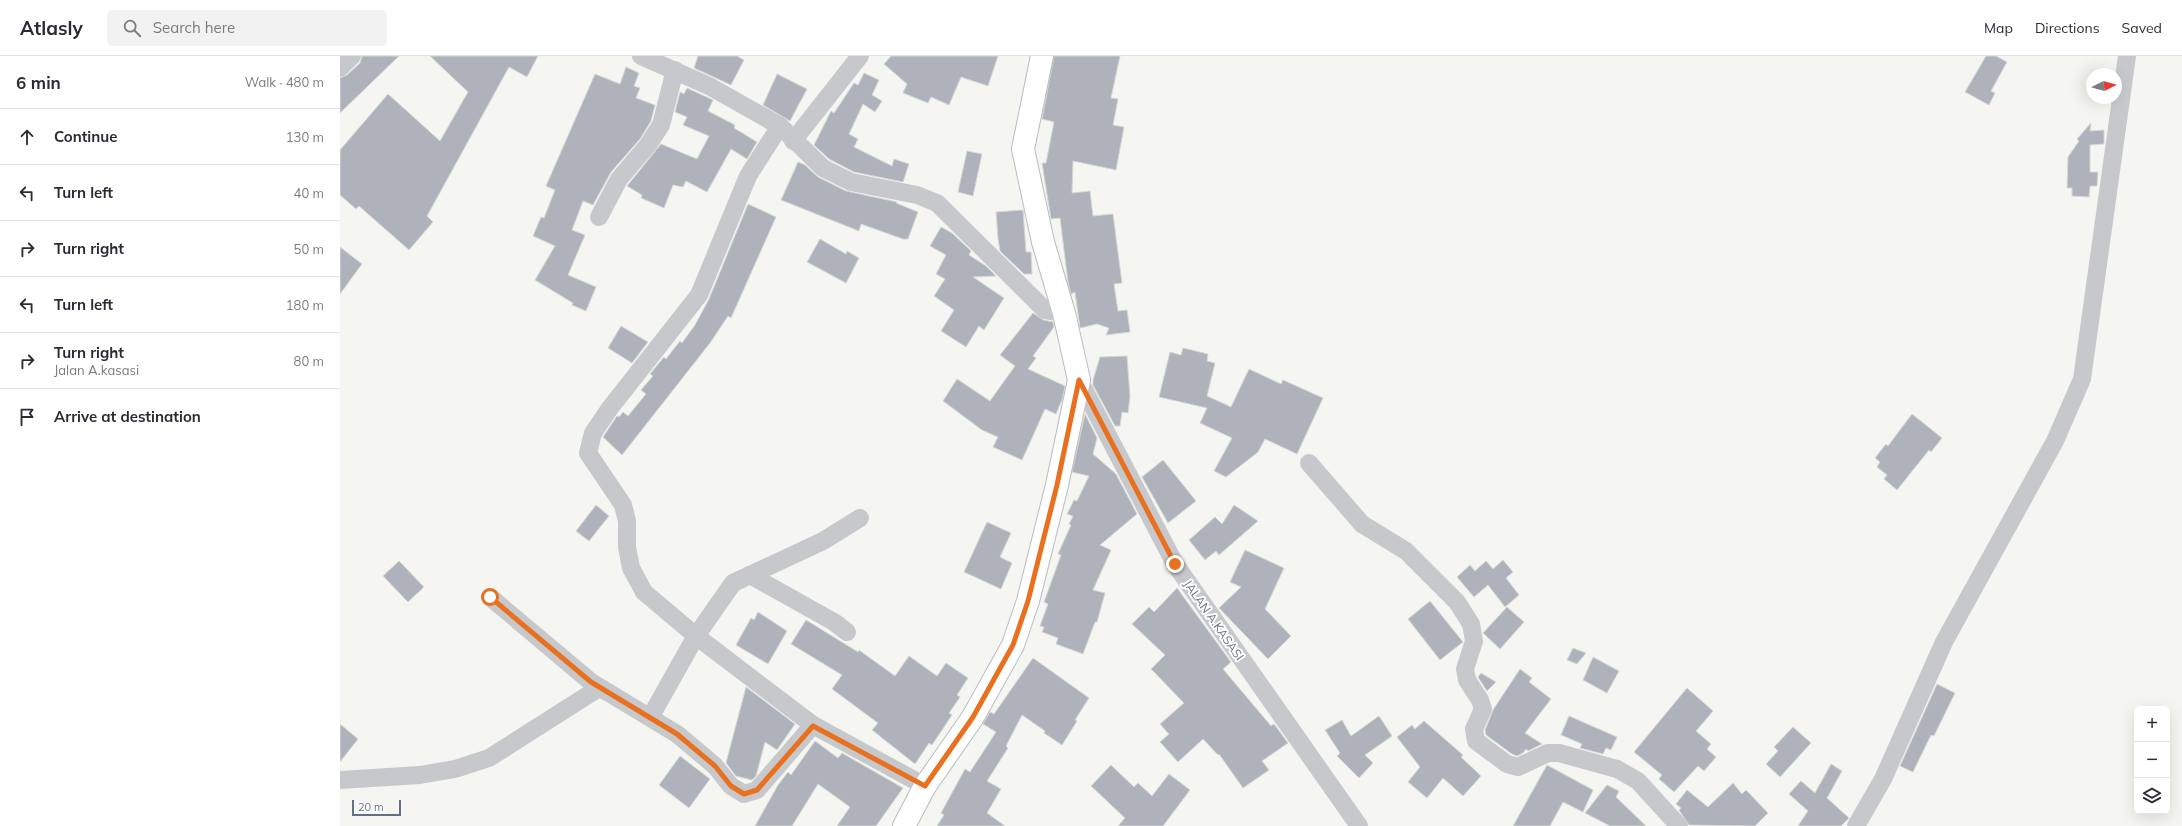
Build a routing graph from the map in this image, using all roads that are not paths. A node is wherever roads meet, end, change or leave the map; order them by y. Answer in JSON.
{"nodes":[{"id":1,"x":352,"y":56,"type":"edge"},
{"id":2,"x":641,"y":56,"type":"edge"},
{"id":3,"x":860,"y":56,"type":"edge"},
{"id":4,"x":1042,"y":56,"type":"edge"},
{"id":5,"x":2127,"y":56,"type":"edge"},
{"id":6,"x":340,"y":68,"type":"edge"},
{"id":7,"x":675,"y":70,"type":"junction"},
{"id":8,"x":780,"y":126,"type":"junction"},
{"id":9,"x":793,"y":141,"type":"junction"},
{"id":10,"x":599,"y":217,"type":"dead end"},
{"id":11,"x":1064,"y":313,"type":"junction"},
{"id":12,"x":1079,"y":380,"type":"junction"},
{"id":13,"x":1309,"y":463,"type":"dead end"},
{"id":14,"x":860,"y":518,"type":"dead end"},
{"id":15,"x":750,"y":575,"type":"junction"},
{"id":16,"x":490,"y":597,"type":"dead end"},
{"id":17,"x":847,"y":632,"type":"dead end"},
{"id":18,"x":696,"y":636,"type":"junction"},
{"id":19,"x":591,"y":681,"type":"junction"},
{"id":20,"x":651,"y":716,"type":"junction"},
{"id":21,"x":813,"y":726,"type":"junction"},
{"id":22,"x":340,"y":780,"type":"edge"},
{"id":23,"x":925,"y":786,"type":"junction"},
{"id":24,"x":904,"y":826,"type":"edge"},
{"id":25,"x":1359,"y":826,"type":"edge"},
{"id":26,"x":1679,"y":826,"type":"edge"},
{"id":27,"x":1856,"y":826,"type":"edge"}],
"edges":[{"from":1,"to":6,"type":"street"},
{"from":2,"to":7,"type":"street"},
{"from":3,"to":9,"type":"street"},
{"from":4,"to":11,"type":"main road"},
{"from":5,"to":27,"type":"street"},
{"from":7,"to":8,"type":"street"},
{"from":7,"to":10,"type":"street"},
{"from":8,"to":9,"type":"street"},
{"from":8,"to":18,"type":"street"},
{"from":9,"to":11,"type":"street"},
{"from":11,"to":12,"type":"main road"},
{"from":12,"to":23,"type":"main road"},
{"from":12,"to":25,"type":"street","name":"JALAN A.KASASI"},
{"from":13,"to":26,"type":"street"},
{"from":14,"to":15,"type":"street"},
{"from":15,"to":17,"type":"street"},
{"from":15,"to":18,"type":"street"},
{"from":16,"to":19,"type":"street"},
{"from":18,"to":20,"type":"street"},
{"from":18,"to":21,"type":"street"},
{"from":19,"to":20,"type":"street"},
{"from":19,"to":22,"type":"street"},
{"from":20,"to":21,"type":"street"},
{"from":21,"to":23,"type":"street"},
{"from":23,"to":24,"type":"main road"}]}
